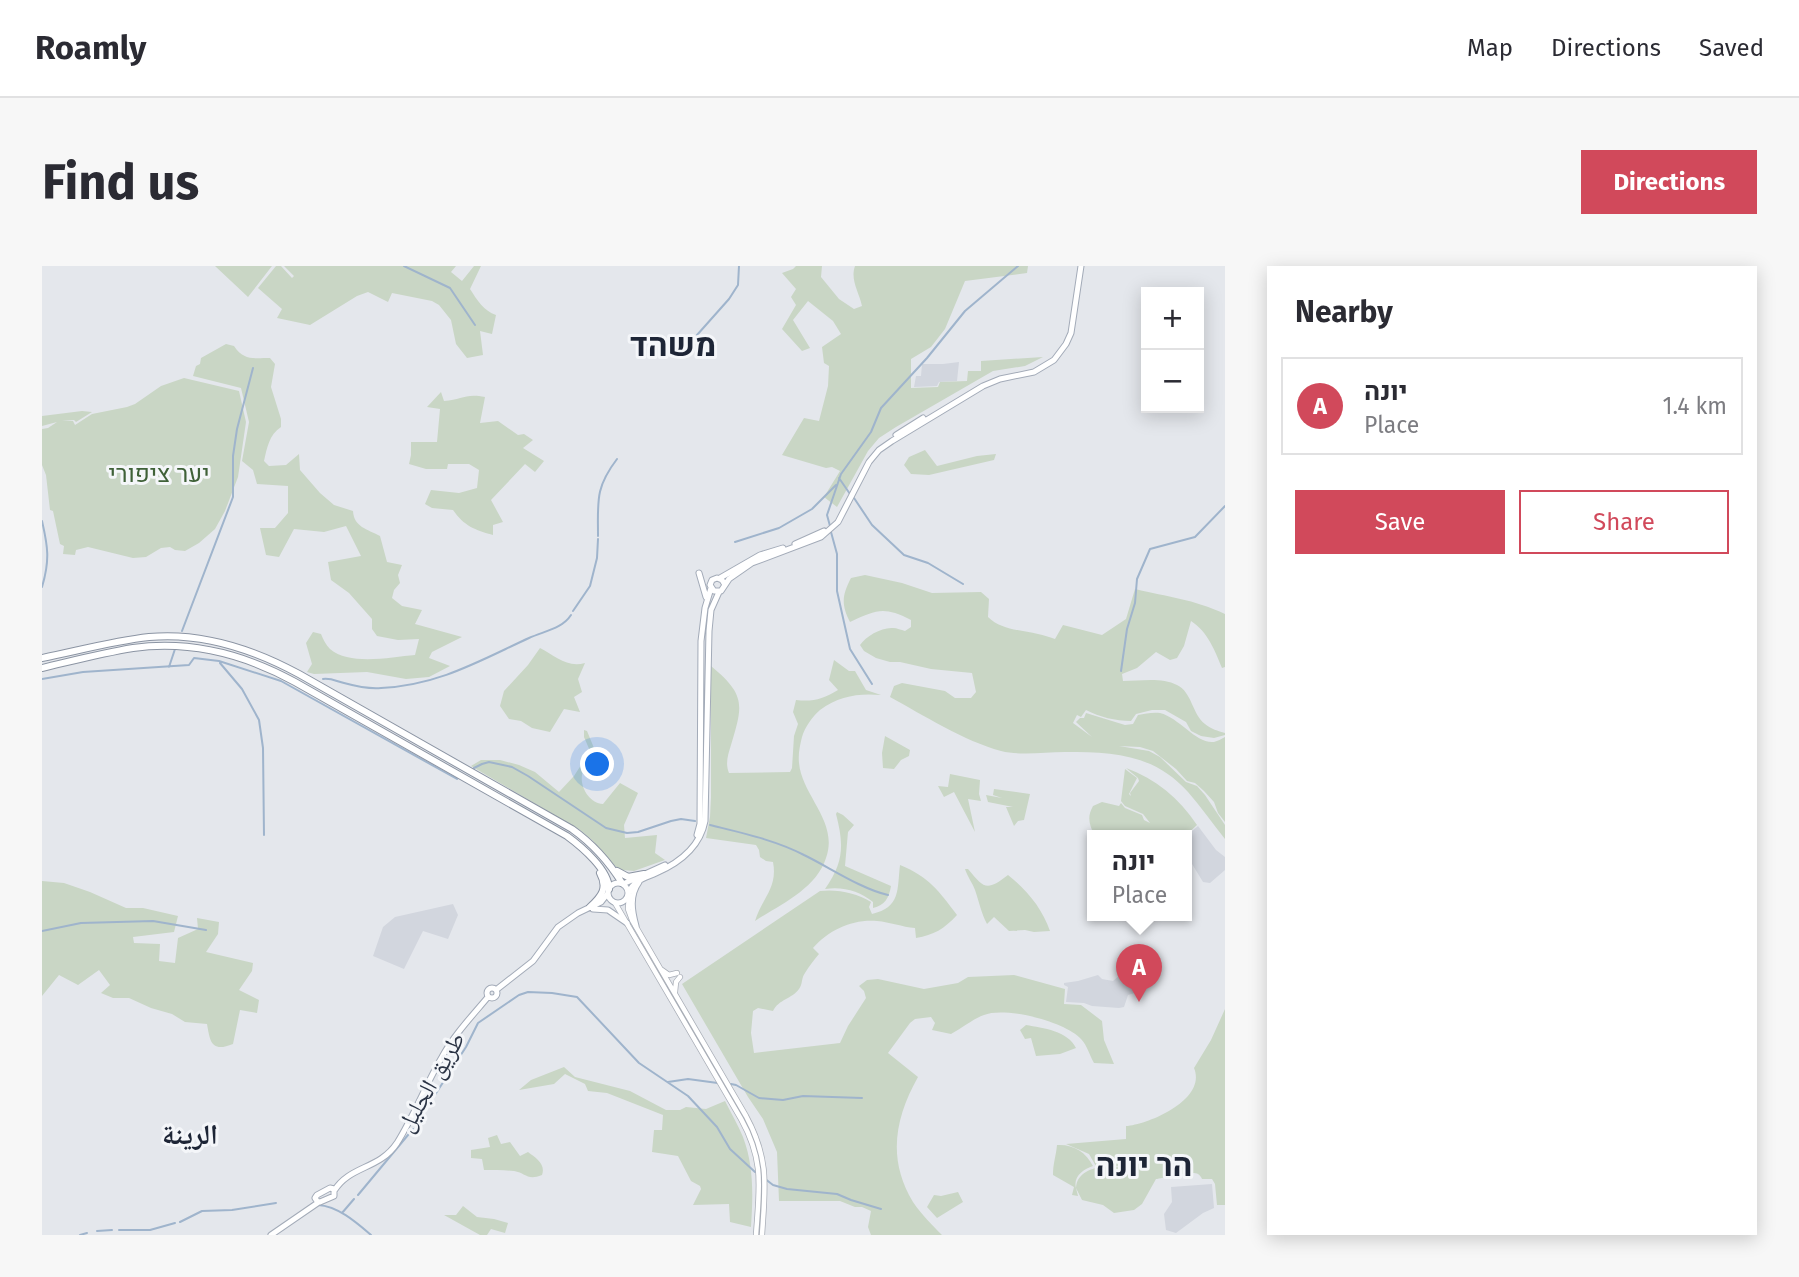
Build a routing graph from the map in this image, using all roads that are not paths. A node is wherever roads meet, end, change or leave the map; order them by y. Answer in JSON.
{"nodes":[{"id":1,"x":1081,"y":266,"type":"edge"},
{"id":2,"x":1074,"y":308,"type":"junction"},
{"id":3,"x":1071,"y":333,"type":"junction"},
{"id":4,"x":1061,"y":352,"type":"junction"},
{"id":5,"x":699,"y":573,"type":"dead end"},
{"id":6,"x":720,"y":578,"type":"junction"},
{"id":7,"x":725,"y":585,"type":"junction"},
{"id":8,"x":711,"y":588,"type":"junction"},
{"id":9,"x":719,"y":592,"type":"junction"},
{"id":10,"x":706,"y":601,"type":"junction"},
{"id":11,"x":42,"y":658,"type":"edge"},
{"id":12,"x":42,"y":668,"type":"edge"},
{"id":13,"x":594,"y":862,"type":"junction"},
{"id":14,"x":612,"y":868,"type":"junction"},
{"id":15,"x":643,"y":877,"type":"junction"},
{"id":16,"x":623,"y":884,"type":"junction"},
{"id":17,"x":609,"y":891,"type":"junction"},
{"id":18,"x":629,"y":893,"type":"junction"},
{"id":19,"x":614,"y":902,"type":"junction"},
{"id":20,"x":592,"y":908,"type":"junction"},
{"id":21,"x":627,"y":923,"type":"junction"},
{"id":22,"x":636,"y":926,"type":"junction"},
{"id":23,"x":660,"y":968,"type":"junction"},
{"id":24,"x":676,"y":996,"type":"junction"},
{"id":25,"x":271,"y":1235,"type":"edge"},
{"id":26,"x":756,"y":1235,"type":"edge"},
{"id":27,"x":762,"y":1235,"type":"edge"}],
"edges":[{"from":1,"to":2,"type":"main road"},
{"from":2,"to":3,"type":"main road"},
{"from":2,"to":6,"type":"main road"},
{"from":3,"to":4,"type":"main road"},
{"from":3,"to":4,"type":"main road"},
{"from":4,"to":7,"type":"main road"},
{"from":5,"to":10,"type":"main road"},
{"from":6,"to":7,"type":"main road"},
{"from":6,"to":8,"type":"main road"},
{"from":7,"to":9,"type":"main road"},
{"from":8,"to":9,"type":"main road"},
{"from":8,"to":10,"type":"main road"},
{"from":9,"to":15,"type":"main road"},
{"from":10,"to":15,"type":"main road"},
{"from":11,"to":14,"type":"highway"},
{"from":12,"to":13,"type":"highway"},
{"from":13,"to":17,"type":"highway"},
{"from":13,"to":20,"type":"highway"},
{"from":14,"to":15,"type":"highway"},
{"from":14,"to":16,"type":"highway"},
{"from":15,"to":16,"type":"main road"},
{"from":15,"to":18,"type":"main road"},
{"from":15,"to":22,"type":"main road"},
{"from":16,"to":17,"type":"main road"},
{"from":16,"to":18,"type":"main road"},
{"from":17,"to":19,"type":"main road"},
{"from":17,"to":20,"type":"main road"},
{"from":18,"to":19,"type":"main road"},
{"from":18,"to":22,"type":"main road"},
{"from":19,"to":20,"type":"main road"},
{"from":19,"to":21,"type":"main road"},
{"from":20,"to":21,"type":"main road"},
{"from":20,"to":25,"type":"main road","name":"طريق الجليل"},
{"from":21,"to":26,"type":"main road"},
{"from":22,"to":23,"type":"main road"},
{"from":23,"to":24,"type":"main road"},
{"from":23,"to":24,"type":"main road"},
{"from":24,"to":27,"type":"main road"}]}
